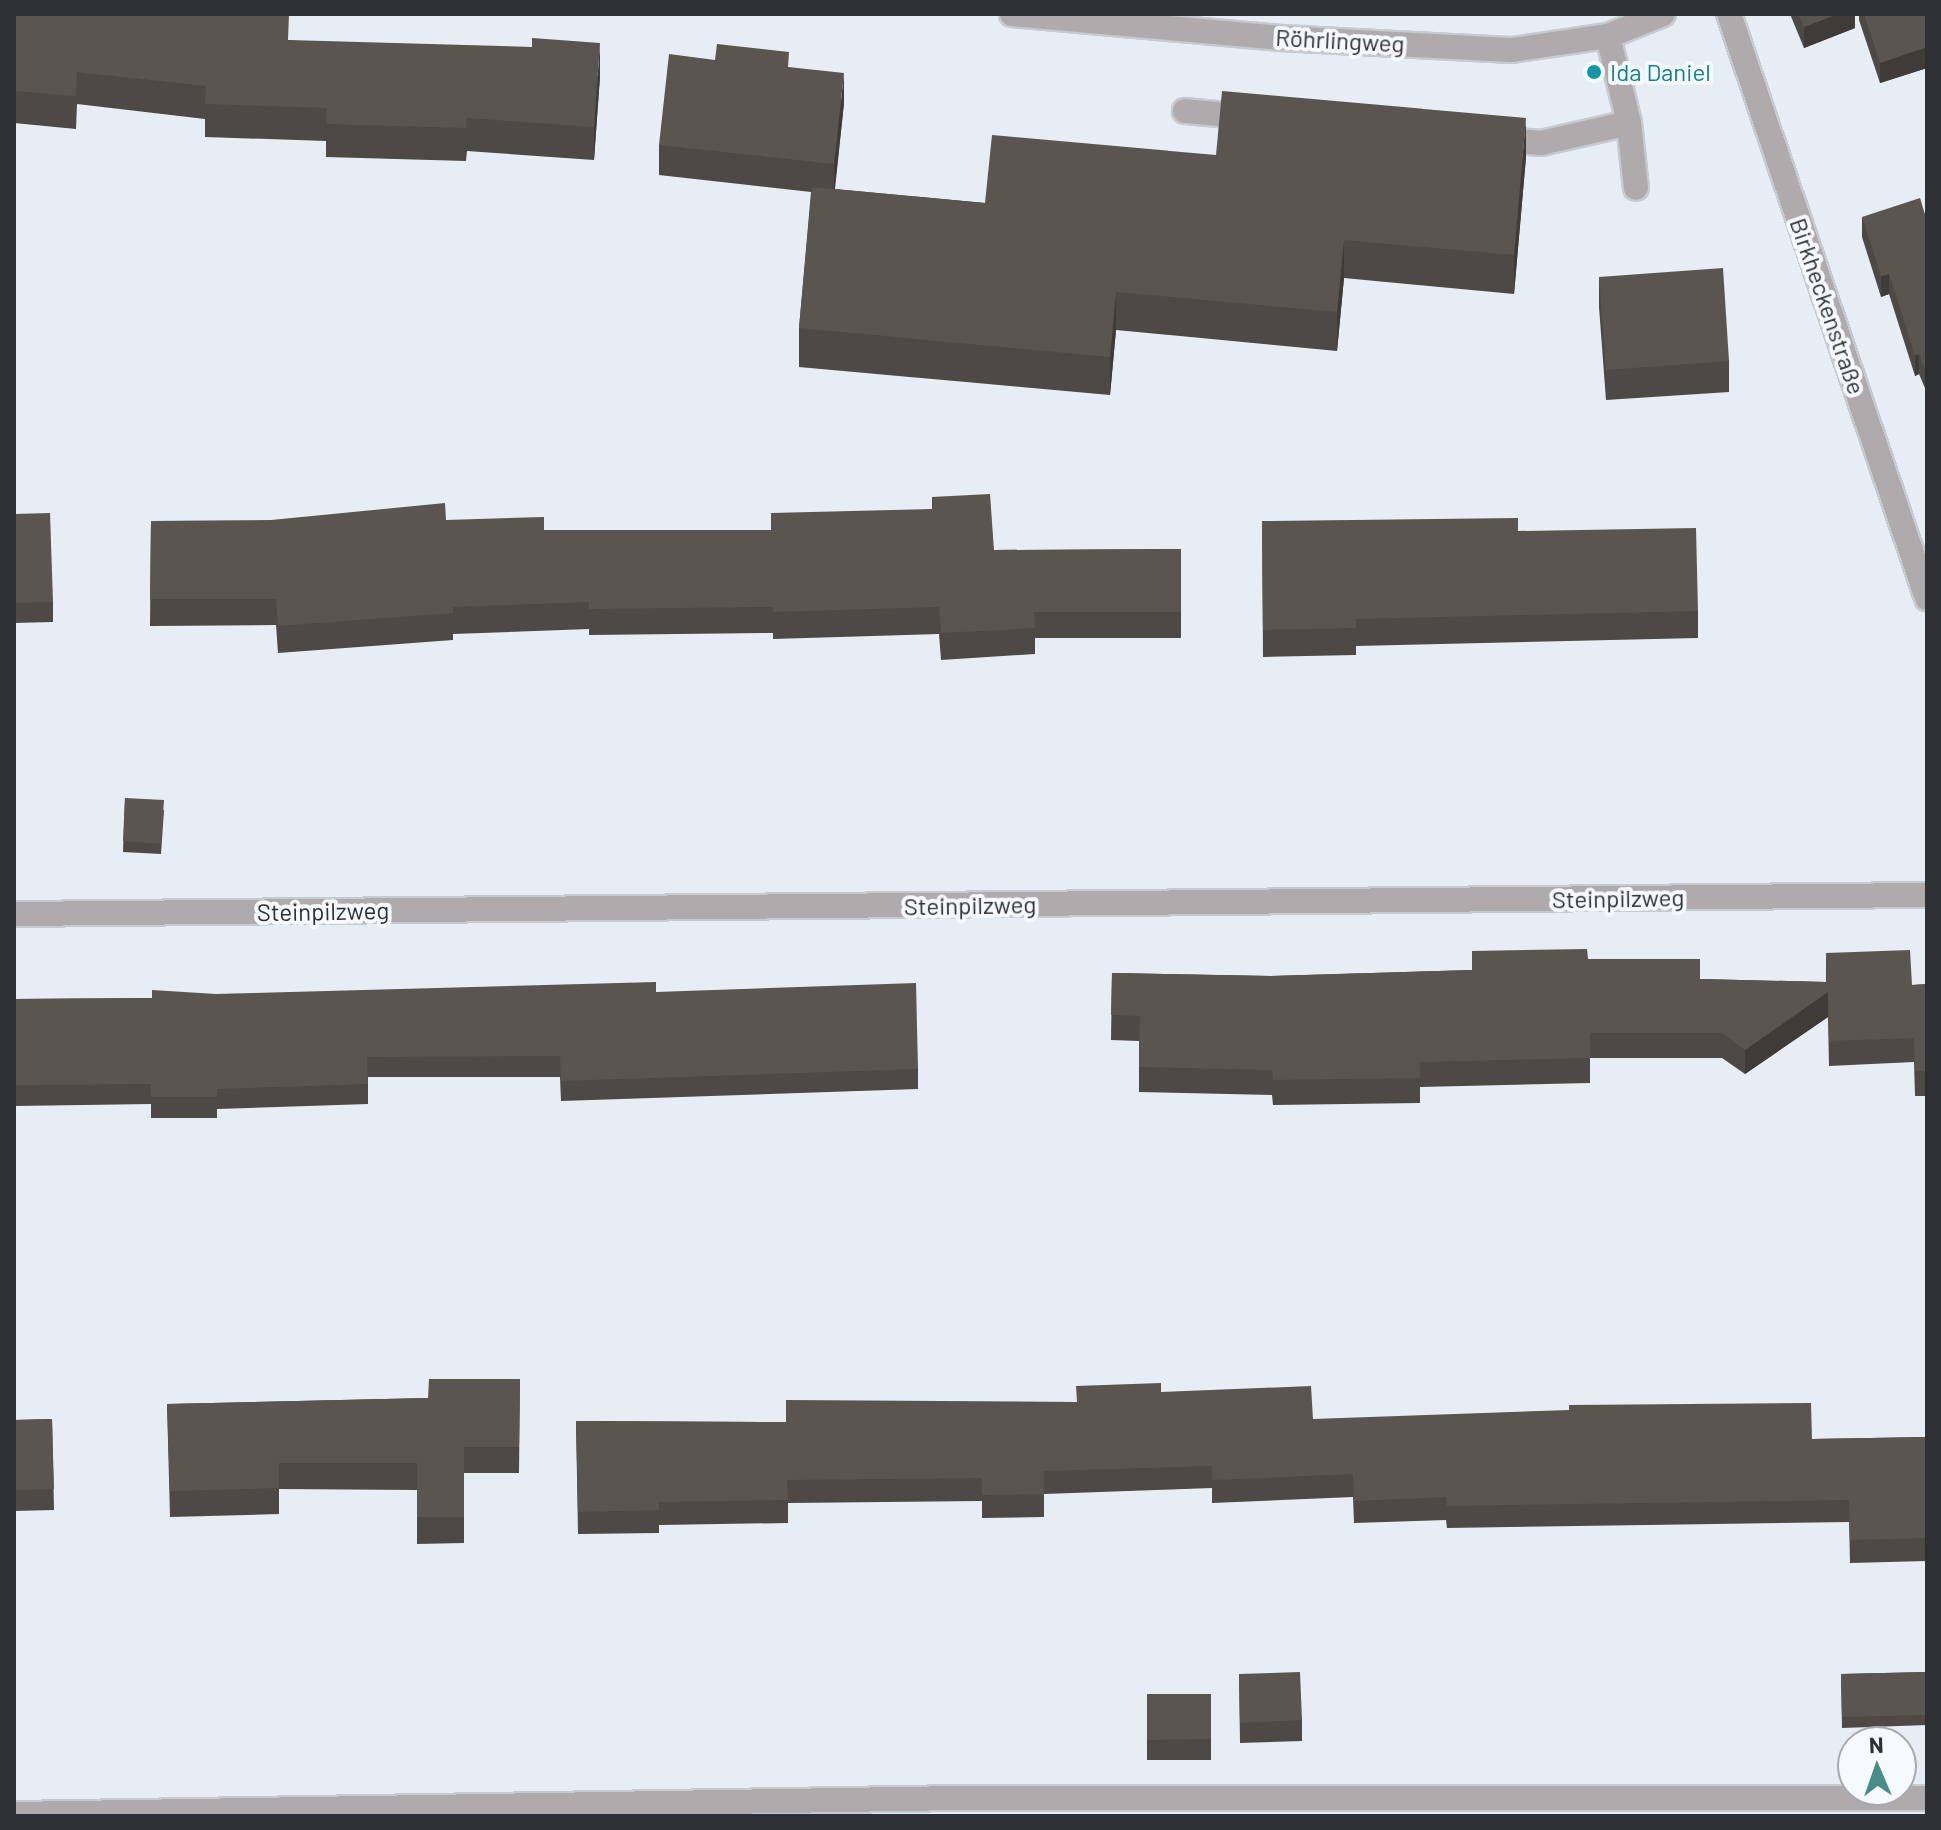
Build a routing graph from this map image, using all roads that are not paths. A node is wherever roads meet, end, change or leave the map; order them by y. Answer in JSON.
{"nodes":[{"id":1,"x":1012,"y":14,"type":"edge"},
{"id":2,"x":1663,"y":14,"type":"edge"},
{"id":3,"x":1729,"y":14,"type":"edge"},
{"id":4,"x":1608,"y":36,"type":"junction"},
{"id":5,"x":1185,"y":111,"type":"dead end"},
{"id":6,"x":1278,"y":119,"type":"edge"},
{"id":7,"x":1629,"y":123,"type":"junction"},
{"id":8,"x":1463,"y":136,"type":"edge"},
{"id":9,"x":1636,"y":188,"type":"dead end"},
{"id":10,"x":1927,"y":598,"type":"edge"},
{"id":11,"x":1927,"y":895,"type":"edge"},
{"id":12,"x":14,"y":914,"type":"edge"},
{"id":13,"x":1927,"y":1798,"type":"edge"},
{"id":14,"x":14,"y":1814,"type":"edge"}],
"edges":[{"from":1,"to":4,"type":"street","name":"Röhrlingweg"},
{"from":2,"to":4,"type":"street","name":"Röhrlingweg"},
{"from":3,"to":10,"type":"street","name":"Birkheckenstraße"},
{"from":4,"to":7,"type":"street"},
{"from":5,"to":6,"type":"street"},
{"from":7,"to":8,"type":"street"},
{"from":7,"to":9,"type":"street"},
{"from":11,"to":12,"type":"street","name":"Steinpilzweg"},
{"from":13,"to":14,"type":"street"}]}
